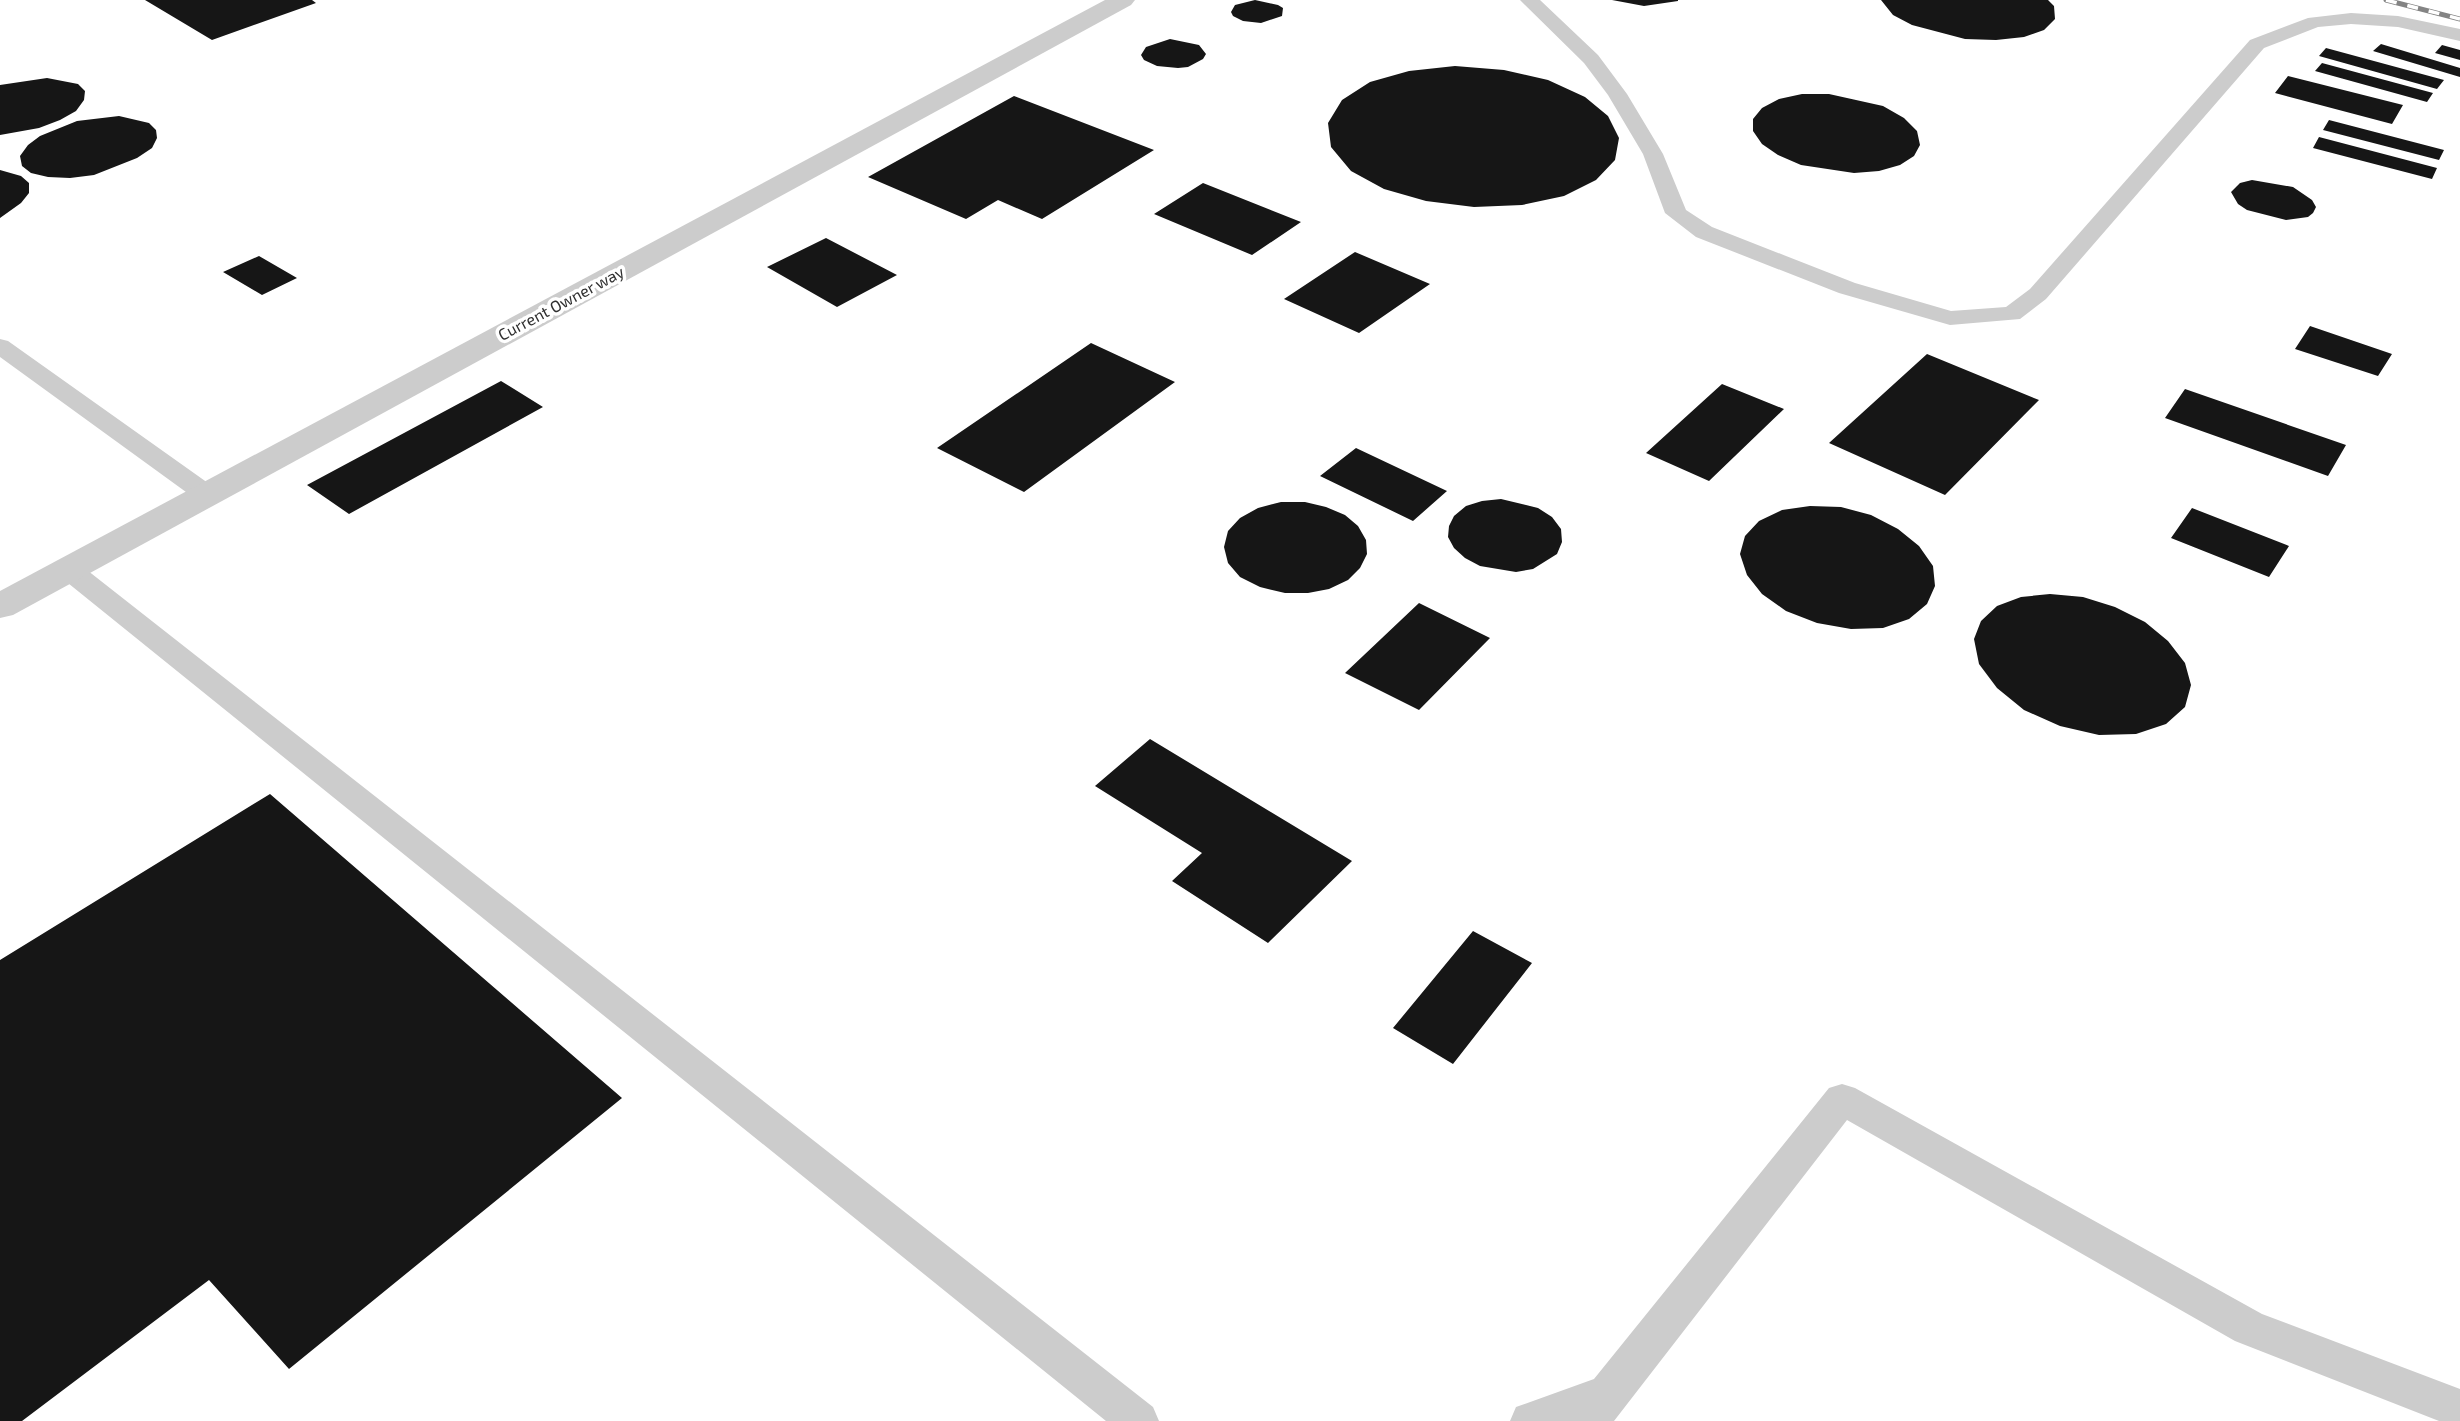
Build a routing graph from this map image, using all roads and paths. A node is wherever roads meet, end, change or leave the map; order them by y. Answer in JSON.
{"nodes":[{"id":1,"x":1123,"y":0,"type":"edge"},
{"id":2,"x":1528,"y":0,"type":"edge"},
{"id":3,"x":2460,"y":35,"type":"edge"},
{"id":4,"x":0,"y":346,"type":"edge"},
{"id":5,"x":206,"y":494,"type":"junction"},
{"id":6,"x":68,"y":569,"type":"junction"},
{"id":7,"x":0,"y":606,"type":"edge"},
{"id":8,"x":1599,"y":1407,"type":"edge"},
{"id":9,"x":2460,"y":1409,"type":"edge"},
{"id":10,"x":1138,"y":1421,"type":"edge"},
{"id":11,"x":1531,"y":1421,"type":"edge"}],
"edges":[{"from":1,"to":5,"type":"street","name":"Current Owner way"},
{"from":2,"to":3,"type":"lane"},
{"from":4,"to":5,"type":"lane"},
{"from":5,"to":6,"type":"street","name":"Current Owner way"},
{"from":6,"to":7,"type":"street","name":"Current Owner way"},
{"from":6,"to":10,"type":"lane"},
{"from":8,"to":9,"type":"lane"},
{"from":8,"to":11,"type":"lane"}]}
